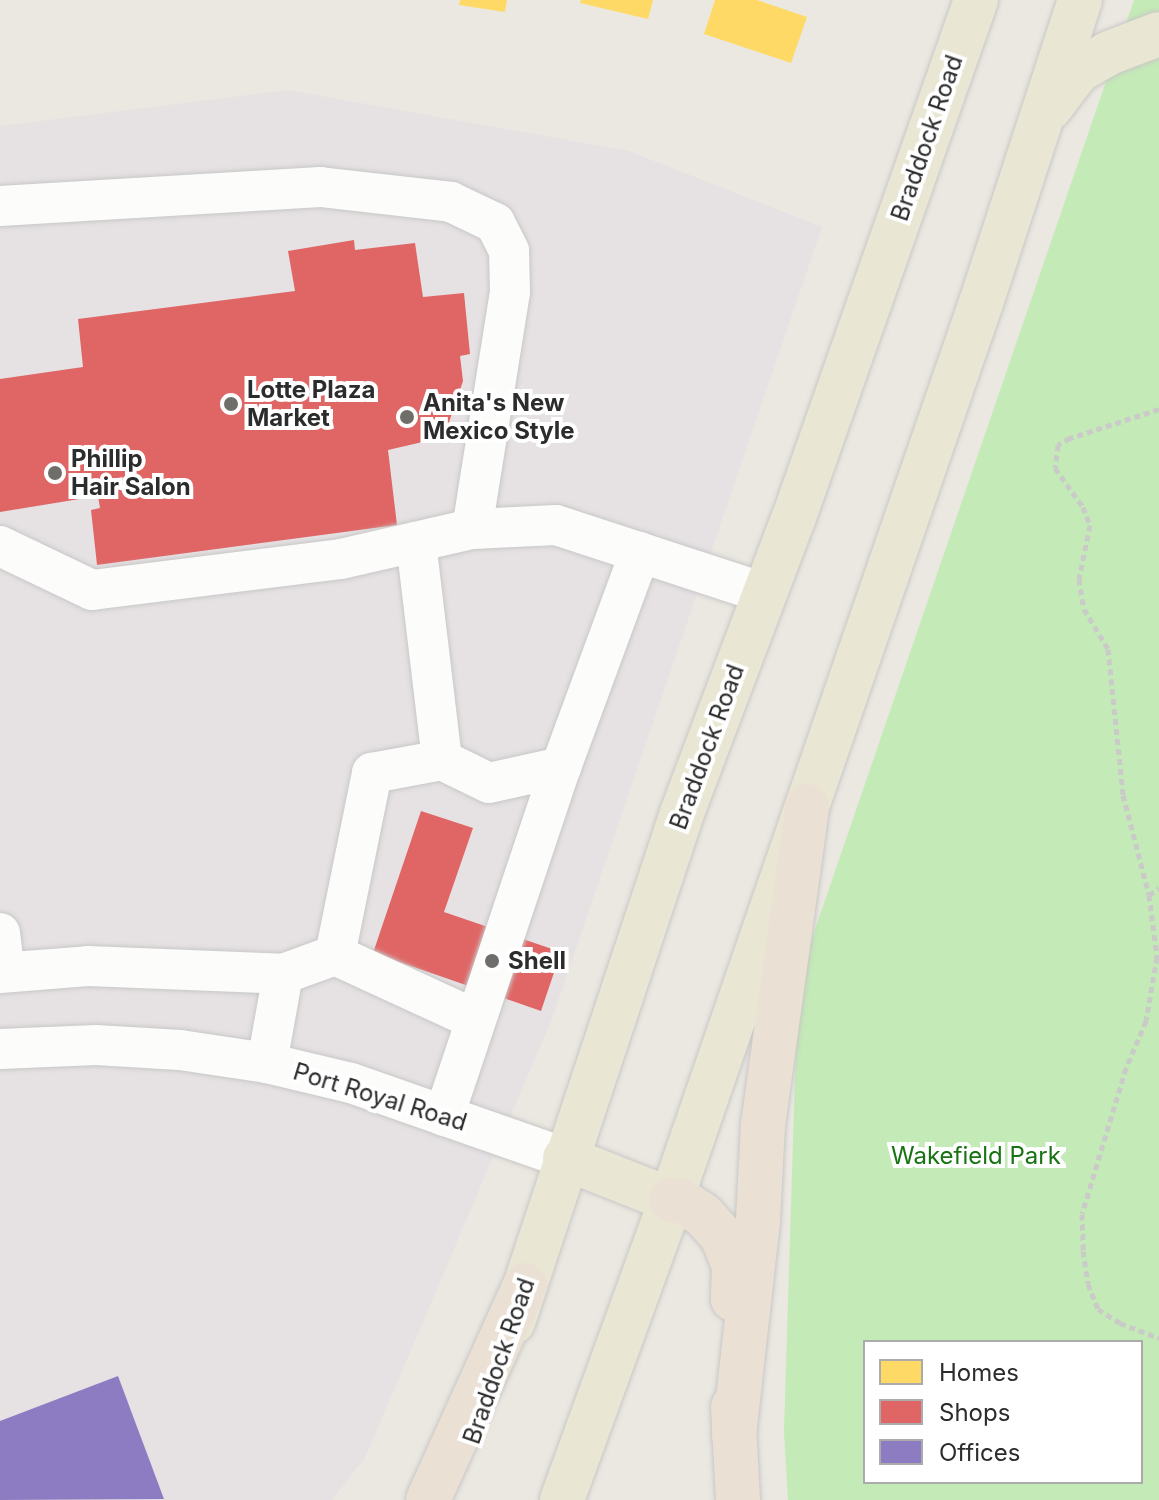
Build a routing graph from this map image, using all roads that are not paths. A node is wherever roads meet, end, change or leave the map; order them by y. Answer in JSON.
{"nodes":[{"id":1,"x":976,"y":0,"type":"edge"},
{"id":2,"x":1080,"y":0,"type":"edge"},
{"id":3,"x":1159,"y":34,"type":"edge"},
{"id":4,"x":1037,"y":131,"type":"junction"},
{"id":5,"x":0,"y":206,"type":"edge"},
{"id":6,"x":472,"y":529,"type":"junction"},
{"id":7,"x":416,"y":542,"type":"junction"},
{"id":8,"x":0,"y":546,"type":"edge"},
{"id":9,"x":640,"y":552,"type":"junction"},
{"id":10,"x":764,"y":593,"type":"junction"},
{"id":11,"x":442,"y":760,"type":"junction"},
{"id":12,"x":561,"y":767,"type":"junction"},
{"id":13,"x":807,"y":806,"type":"junction"},
{"id":14,"x":335,"y":955,"type":"junction"},
{"id":15,"x":2,"y":959,"type":"edge"},
{"id":16,"x":283,"y":974,"type":"junction"},
{"id":17,"x":476,"y":1020,"type":"junction"},
{"id":18,"x":0,"y":1049,"type":"edge"},
{"id":19,"x":267,"y":1063,"type":"junction"},
{"id":20,"x":444,"y":1116,"type":"junction"},
{"id":21,"x":565,"y":1158,"type":"junction"},
{"id":22,"x":671,"y":1200,"type":"junction"},
{"id":23,"x":525,"y":1285,"type":"junction"},
{"id":24,"x":734,"y":1435,"type":"junction"},
{"id":25,"x":428,"y":1500,"type":"edge"},
{"id":26,"x":452,"y":1500,"type":"edge"},
{"id":27,"x":562,"y":1500,"type":"edge"},
{"id":28,"x":738,"y":1500,"type":"edge"}],
"edges":[{"from":1,"to":10,"type":"main road","name":"Braddock Road"},
{"from":2,"to":4,"type":"main road"},
{"from":3,"to":4,"type":"main road"},
{"from":4,"to":13,"type":"main road"},
{"from":5,"to":6,"type":"street"},
{"from":6,"to":7,"type":"street"},
{"from":6,"to":9,"type":"street"},
{"from":7,"to":8,"type":"street"},
{"from":7,"to":11,"type":"street"},
{"from":9,"to":10,"type":"street"},
{"from":9,"to":12,"type":"street"},
{"from":10,"to":21,"type":"main road","name":"Braddock Road"},
{"from":11,"to":12,"type":"street"},
{"from":11,"to":14,"type":"street"},
{"from":12,"to":17,"type":"street"},
{"from":13,"to":22,"type":"main road"},
{"from":13,"to":24,"type":"highway"},
{"from":14,"to":16,"type":"street"},
{"from":14,"to":17,"type":"street"},
{"from":15,"to":16,"type":"street"},
{"from":16,"to":19,"type":"street"},
{"from":17,"to":20,"type":"street"},
{"from":18,"to":19,"type":"street","name":"Port Royal Road"},
{"from":19,"to":20,"type":"street","name":"Port Royal Road"},
{"from":20,"to":21,"type":"street","name":"Port Royal Road"},
{"from":21,"to":22,"type":"main road"},
{"from":21,"to":23,"type":"main road","name":"Braddock Road"},
{"from":22,"to":24,"type":"highway"},
{"from":22,"to":27,"type":"main road"},
{"from":23,"to":25,"type":"highway"},
{"from":23,"to":26,"type":"main road","name":"Braddock Road"},
{"from":24,"to":28,"type":"highway"}]}
